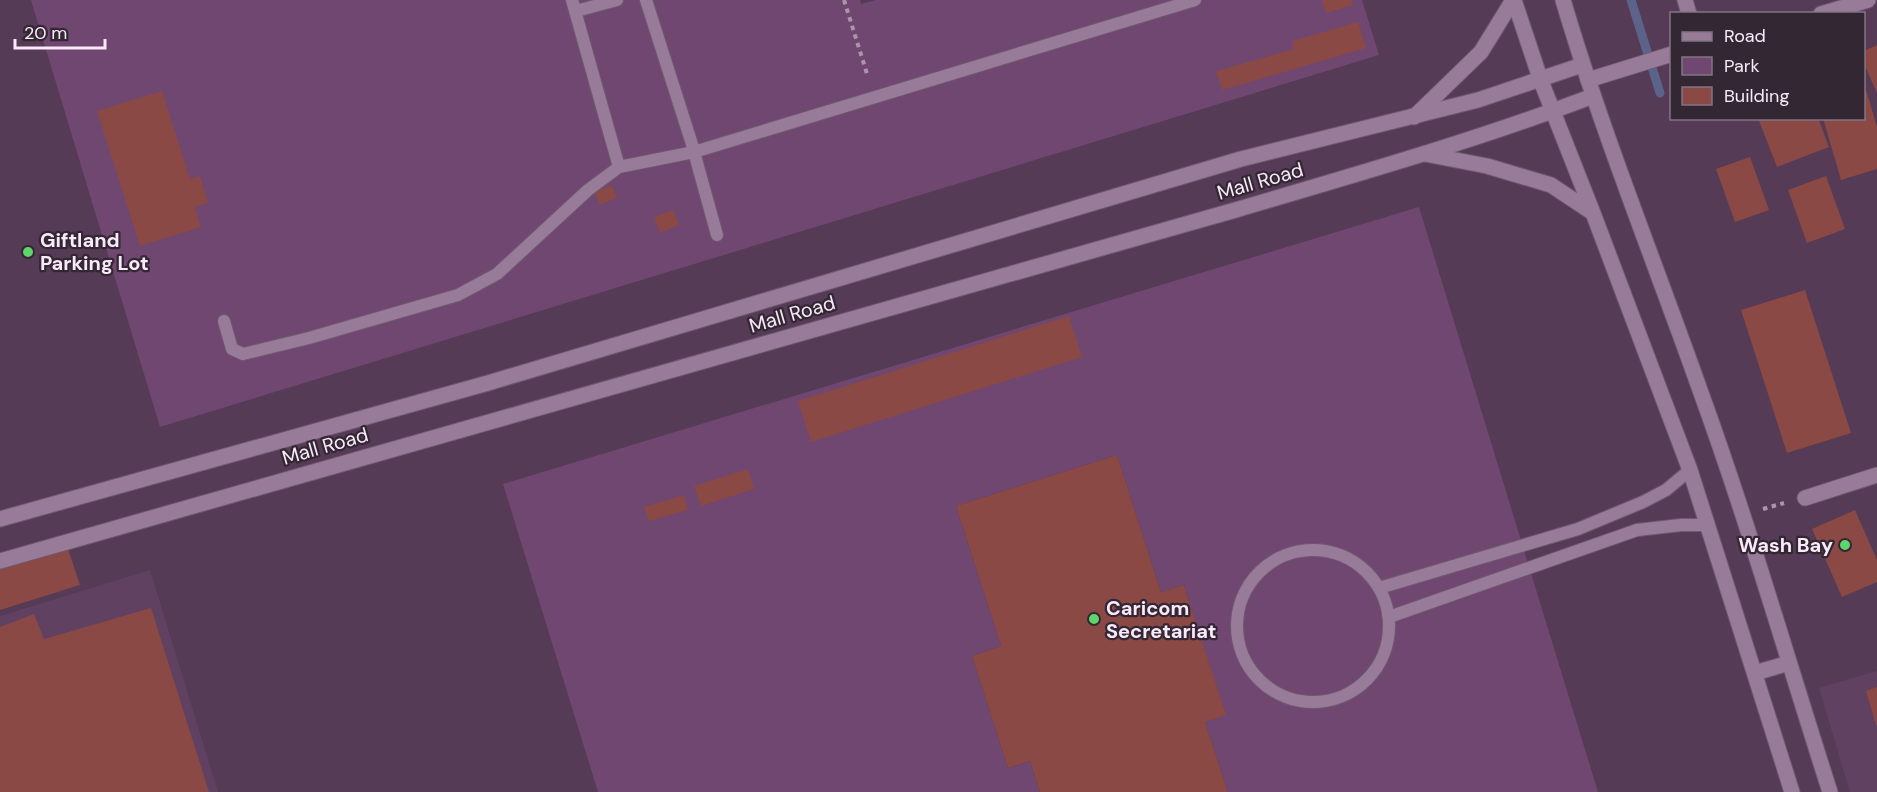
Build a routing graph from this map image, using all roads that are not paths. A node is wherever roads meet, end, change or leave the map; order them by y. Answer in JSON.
{"nodes":[{"id":1,"x":617,"y":0,"type":"edge"},
{"id":2,"x":646,"y":0,"type":"edge"},
{"id":3,"x":1195,"y":0,"type":"edge"},
{"id":4,"x":1514,"y":0,"type":"edge"},
{"id":5,"x":1563,"y":0,"type":"edge"},
{"id":6,"x":1868,"y":0,"type":"edge"},
{"id":7,"x":574,"y":6,"type":"edge"},
{"id":8,"x":1828,"y":12,"type":"edge"},
{"id":9,"x":1670,"y":54,"type":"edge"},
{"id":10,"x":1582,"y":65,"type":"junction"},
{"id":11,"x":1588,"y":80,"type":"junction"},
{"id":12,"x":1540,"y":81,"type":"junction"},
{"id":13,"x":1593,"y":96,"type":"junction"},
{"id":14,"x":1553,"y":112,"type":"junction"},
{"id":15,"x":1414,"y":117,"type":"junction"},
{"id":16,"x":694,"y":152,"type":"junction"},
{"id":17,"x":1425,"y":154,"type":"junction"},
{"id":18,"x":619,"y":167,"type":"junction"},
{"id":19,"x":1593,"y":213,"type":"junction"},
{"id":20,"x":717,"y":235,"type":"dead end"},
{"id":21,"x":224,"y":321,"type":"dead end"},
{"id":22,"x":1690,"y":470,"type":"junction"},
{"id":23,"x":1877,"y":475,"type":"edge"},
{"id":24,"x":1805,"y":498,"type":"road end"},
{"id":25,"x":0,"y":519,"type":"edge"},
{"id":26,"x":1708,"y":525,"type":"junction"},
{"id":27,"x":0,"y":561,"type":"edge"},
{"id":28,"x":1379,"y":588,"type":"junction"},
{"id":29,"x":1389,"y":617,"type":"junction"},
{"id":30,"x":1789,"y":663,"type":"junction"},
{"id":31,"x":1755,"y":673,"type":"junction"},
{"id":32,"x":1792,"y":792,"type":"edge"},
{"id":33,"x":1830,"y":792,"type":"edge"}],
"edges":[{"from":1,"to":7,"type":"lane"},
{"from":2,"to":16,"type":"lane"},
{"from":3,"to":16,"type":"lane"},
{"from":4,"to":12,"type":"street"},
{"from":4,"to":15,"type":"street"},
{"from":5,"to":10,"type":"street"},
{"from":6,"to":8,"type":"street"},
{"from":7,"to":18,"type":"lane"},
{"from":9,"to":11,"type":"street"},
{"from":10,"to":11,"type":"street"},
{"from":10,"to":12,"type":"street","name":"Mall Road"},
{"from":11,"to":13,"type":"street"},
{"from":12,"to":14,"type":"street"},
{"from":12,"to":15,"type":"street","name":"Mall Road"},
{"from":13,"to":14,"type":"street","name":"Mall Road"},
{"from":13,"to":30,"type":"street"},
{"from":14,"to":17,"type":"street","name":"Mall Road"},
{"from":14,"to":19,"type":"street"},
{"from":15,"to":25,"type":"street","name":"Mall Road"},
{"from":16,"to":18,"type":"lane"},
{"from":16,"to":20,"type":"lane"},
{"from":17,"to":19,"type":"street"},
{"from":17,"to":27,"type":"street","name":"Mall Road"},
{"from":18,"to":21,"type":"lane"},
{"from":19,"to":22,"type":"street"},
{"from":22,"to":26,"type":"street"},
{"from":22,"to":28,"type":"lane"},
{"from":23,"to":24,"type":"street"},
{"from":26,"to":29,"type":"lane"},
{"from":26,"to":31,"type":"street"},
{"from":28,"to":29,"type":"lane"},
{"from":28,"to":29,"type":"lane"},
{"from":30,"to":31,"type":"street"},
{"from":30,"to":33,"type":"street"},
{"from":31,"to":32,"type":"street"}]}
